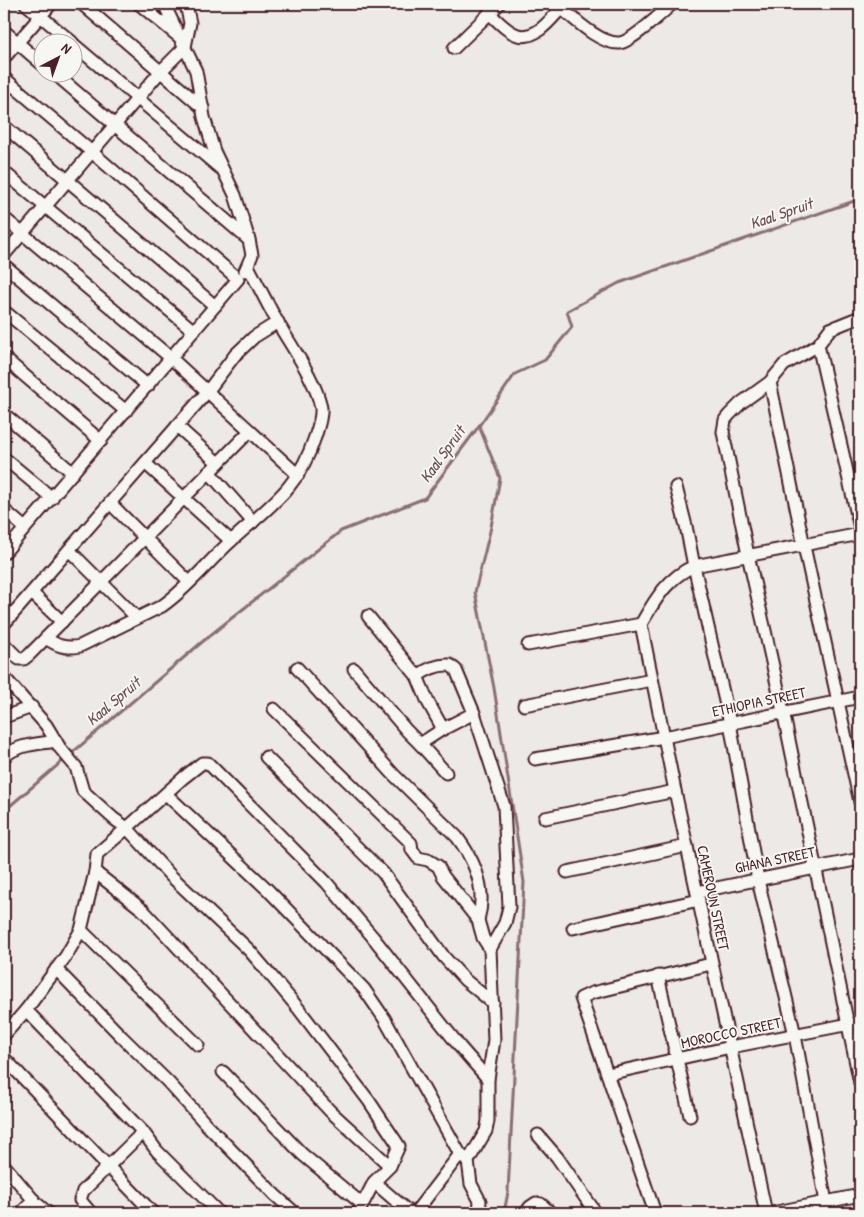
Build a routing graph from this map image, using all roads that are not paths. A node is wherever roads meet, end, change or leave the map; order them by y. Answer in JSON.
{"nodes":[{"id":1,"x":26,"y":4,"type":"edge"},
{"id":2,"x":51,"y":4,"type":"edge"},
{"id":3,"x":82,"y":4,"type":"edge"},
{"id":4,"x":139,"y":4,"type":"edge"},
{"id":5,"x":164,"y":4,"type":"edge"},
{"id":6,"x":186,"y":4,"type":"edge"},
{"id":7,"x":498,"y":4,"type":"edge"},
{"id":8,"x":672,"y":4,"type":"edge"},
{"id":9,"x":560,"y":5,"type":"edge"},
{"id":10,"x":489,"y":13,"type":"junction"},
{"id":11,"x":41,"y":16,"type":"junction"},
{"id":12,"x":4,"y":31,"type":"edge"},
{"id":13,"x":59,"y":32,"type":"edge"},
{"id":14,"x":18,"y":42,"type":"junction"},
{"id":15,"x":183,"y":43,"type":"junction"},
{"id":16,"x":454,"y":48,"type":"dead end"},
{"id":17,"x":82,"y":51,"type":"edge"},
{"id":18,"x":32,"y":55,"type":"edge"},
{"id":19,"x":4,"y":58,"type":"edge"},
{"id":20,"x":160,"y":72,"type":"junction"},
{"id":21,"x":4,"y":78,"type":"edge"},
{"id":22,"x":64,"y":82,"type":"edge"},
{"id":23,"x":138,"y":98,"type":"junction"},
{"id":24,"x":203,"y":108,"type":"junction"},
{"id":25,"x":4,"y":126,"type":"edge"},
{"id":26,"x":115,"y":126,"type":"junction"},
{"id":27,"x":93,"y":152,"type":"junction"},
{"id":28,"x":224,"y":171,"type":"junction"},
{"id":29,"x":4,"y":172,"type":"edge"},
{"id":30,"x":69,"y":180,"type":"junction"},
{"id":31,"x":46,"y":207,"type":"junction"},
{"id":32,"x":4,"y":218,"type":"edge"},
{"id":33,"x":22,"y":234,"type":"junction"},
{"id":34,"x":249,"y":240,"type":"junction"},
{"id":35,"x":4,"y":255,"type":"edge"},
{"id":36,"x":4,"y":265,"type":"edge"},
{"id":37,"x":248,"y":266,"type":"junction"},
{"id":38,"x":238,"y":279,"type":"junction"},
{"id":39,"x":215,"y":306,"type":"junction"},
{"id":40,"x":4,"y":311,"type":"edge"},
{"id":41,"x":860,"y":317,"type":"edge"},
{"id":42,"x":278,"y":322,"type":"junction"},
{"id":43,"x":194,"y":331,"type":"junction"},
{"id":44,"x":818,"y":344,"type":"junction"},
{"id":45,"x":4,"y":358,"type":"edge"},
{"id":46,"x":170,"y":358,"type":"junction"},
{"id":47,"x":770,"y":382,"type":"junction"},
{"id":48,"x":148,"y":386,"type":"junction"},
{"id":49,"x":207,"y":392,"type":"junction"},
{"id":50,"x":126,"y":411,"type":"junction"},
{"id":51,"x":4,"y":414,"type":"edge"},
{"id":52,"x":177,"y":426,"type":"junction"},
{"id":53,"x":250,"y":431,"type":"junction"},
{"id":54,"x":101,"y":441,"type":"junction"},
{"id":55,"x":4,"y":458,"type":"edge"},
{"id":56,"x":145,"y":463,"type":"junction"},
{"id":57,"x":218,"y":463,"type":"junction"},
{"id":58,"x":209,"y":472,"type":"junction"},
{"id":59,"x":73,"y":473,"type":"junction"},
{"id":60,"x":298,"y":475,"type":"junction"},
{"id":61,"x":676,"y":487,"type":"dead end"},
{"id":62,"x":52,"y":498,"type":"junction"},
{"id":63,"x":183,"y":498,"type":"junction"},
{"id":64,"x":110,"y":503,"type":"junction"},
{"id":65,"x":4,"y":510,"type":"edge"},
{"id":66,"x":252,"y":522,"type":"junction"},
{"id":67,"x":25,"y":528,"type":"junction"},
{"id":68,"x":860,"y":528,"type":"edge"},
{"id":69,"x":860,"y":534,"type":"edge"},
{"id":70,"x":144,"y":538,"type":"junction"},
{"id":71,"x":231,"y":541,"type":"junction"},
{"id":72,"x":804,"y":546,"type":"junction"},
{"id":73,"x":69,"y":550,"type":"junction"},
{"id":74,"x":4,"y":553,"type":"edge"},
{"id":75,"x":748,"y":555,"type":"junction"},
{"id":76,"x":694,"y":566,"type":"junction"},
{"id":77,"x":101,"y":582,"type":"junction"},
{"id":78,"x":189,"y":582,"type":"junction"},
{"id":79,"x":32,"y":592,"type":"junction"},
{"id":80,"x":368,"y":616,"type":"dead end"},
{"id":81,"x":137,"y":618,"type":"junction"},
{"id":82,"x":62,"y":622,"type":"junction"},
{"id":83,"x":4,"y":624,"type":"edge"},
{"id":84,"x":641,"y":624,"type":"junction"},
{"id":85,"x":46,"y":638,"type":"junction"},
{"id":86,"x":4,"y":644,"type":"edge"},
{"id":87,"x":528,"y":645,"type":"dead end"},
{"id":88,"x":297,"y":668,"type":"dead end"},
{"id":89,"x":354,"y":669,"type":"dead end"},
{"id":90,"x":417,"y":676,"type":"junction"},
{"id":91,"x":4,"y":677,"type":"edge"},
{"id":92,"x":652,"y":680,"type":"junction"},
{"id":93,"x":860,"y":696,"type":"edge"},
{"id":94,"x":838,"y":702,"type":"junction"},
{"id":95,"x":524,"y":705,"type":"dead end"},
{"id":96,"x":32,"y":707,"type":"junction"},
{"id":97,"x":274,"y":709,"type":"dead end"},
{"id":98,"x":783,"y":711,"type":"junction"},
{"id":99,"x":474,"y":713,"type":"junction"},
{"id":100,"x":4,"y":717,"type":"edge"},
{"id":101,"x":730,"y":723,"type":"junction"},
{"id":102,"x":443,"y":729,"type":"junction"},
{"id":103,"x":664,"y":737,"type":"junction"},
{"id":104,"x":58,"y":744,"type":"junction"},
{"id":105,"x":420,"y":744,"type":"junction"},
{"id":106,"x":4,"y":757,"type":"edge"},
{"id":107,"x":266,"y":757,"type":"dead end"},
{"id":108,"x":535,"y":759,"type":"dead end"},
{"id":109,"x":446,"y":773,"type":"dead end"},
{"id":110,"x":675,"y":791,"type":"junction"},
{"id":111,"x":166,"y":794,"type":"junction"},
{"id":112,"x":860,"y":802,"type":"edge"},
{"id":113,"x":545,"y":818,"type":"dead end"},
{"id":114,"x":127,"y":828,"type":"junction"},
{"id":115,"x":687,"y":846,"type":"junction"},
{"id":116,"x":860,"y":859,"type":"edge"},
{"id":117,"x":815,"y":867,"type":"junction"},
{"id":118,"x":95,"y":872,"type":"junction"},
{"id":119,"x":567,"y":872,"type":"dead end"},
{"id":120,"x":758,"y":880,"type":"junction"},
{"id":121,"x":698,"y":896,"type":"junction"},
{"id":122,"x":478,"y":920,"type":"junction"},
{"id":123,"x":573,"y":928,"type":"dead end"},
{"id":124,"x":82,"y":930,"type":"junction"},
{"id":125,"x":490,"y":949,"type":"junction"},
{"id":126,"x":711,"y":964,"type":"junction"},
{"id":127,"x":56,"y":969,"type":"junction"},
{"id":128,"x":658,"y":976,"type":"junction"},
{"id":129,"x":493,"y":1003,"type":"junction"},
{"id":130,"x":26,"y":1010,"type":"junction"},
{"id":131,"x":860,"y":1022,"type":"edge"},
{"id":132,"x":848,"y":1024,"type":"junction"},
{"id":133,"x":795,"y":1035,"type":"junction"},
{"id":134,"x":4,"y":1036,"type":"edge"},
{"id":135,"x":198,"y":1045,"type":"dead end"},
{"id":136,"x":731,"y":1047,"type":"junction"},
{"id":137,"x":4,"y":1058,"type":"edge"},
{"id":138,"x":676,"y":1059,"type":"junction"},
{"id":139,"x":223,"y":1072,"type":"dead end"},
{"id":140,"x":608,"y":1074,"type":"junction"},
{"id":141,"x":488,"y":1079,"type":"junction"},
{"id":142,"x":860,"y":1083,"type":"edge"},
{"id":143,"x":690,"y":1116,"type":"dead end"},
{"id":144,"x":143,"y":1132,"type":"junction"},
{"id":145,"x":538,"y":1135,"type":"dead end"},
{"id":146,"x":464,"y":1158,"type":"junction"},
{"id":147,"x":4,"y":1165,"type":"edge"},
{"id":148,"x":108,"y":1166,"type":"junction"},
{"id":149,"x":390,"y":1166,"type":"junction"},
{"id":150,"x":374,"y":1182,"type":"junction"},
{"id":151,"x":860,"y":1195,"type":"edge"},
{"id":152,"x":34,"y":1200,"type":"junction"},
{"id":153,"x":825,"y":1202,"type":"junction"},
{"id":154,"x":360,"y":1209,"type":"edge"},
{"id":155,"x":21,"y":1213,"type":"edge"},
{"id":156,"x":48,"y":1213,"type":"edge"},
{"id":157,"x":91,"y":1213,"type":"edge"},
{"id":158,"x":153,"y":1213,"type":"edge"},
{"id":159,"x":219,"y":1213,"type":"edge"},
{"id":160,"x":295,"y":1213,"type":"edge"},
{"id":161,"x":410,"y":1213,"type":"edge"},
{"id":162,"x":415,"y":1213,"type":"edge"},
{"id":163,"x":479,"y":1213,"type":"edge"},
{"id":164,"x":526,"y":1213,"type":"edge"},
{"id":165,"x":552,"y":1213,"type":"edge"},
{"id":166,"x":596,"y":1213,"type":"edge"},
{"id":167,"x":655,"y":1213,"type":"edge"},
{"id":168,"x":766,"y":1213,"type":"edge"},
{"id":169,"x":772,"y":1213,"type":"edge"},
{"id":170,"x":828,"y":1213,"type":"edge"}],
"edges":[{"from":1,"to":11,"type":"street"},
{"from":2,"to":11,"type":"street"},
{"from":3,"to":20,"type":"street"},
{"from":4,"to":15,"type":"street"},
{"from":5,"to":15,"type":"street"},
{"from":6,"to":15,"type":"street"},
{"from":7,"to":10,"type":"street"},
{"from":8,"to":9,"type":"street"},
{"from":9,"to":10,"type":"street"},
{"from":10,"to":16,"type":"street"},
{"from":11,"to":13,"type":"street"},
{"from":11,"to":14,"type":"street"},
{"from":12,"to":14,"type":"street"},
{"from":14,"to":18,"type":"street"},
{"from":14,"to":19,"type":"street"},
{"from":15,"to":20,"type":"street"},
{"from":15,"to":24,"type":"street"},
{"from":17,"to":23,"type":"street"},
{"from":20,"to":23,"type":"street"},
{"from":20,"to":24,"type":"street"},
{"from":21,"to":27,"type":"street"},
{"from":22,"to":26,"type":"street"},
{"from":23,"to":26,"type":"street"},
{"from":23,"to":28,"type":"street"},
{"from":24,"to":28,"type":"street"},
{"from":25,"to":30,"type":"street"},
{"from":26,"to":27,"type":"street"},
{"from":26,"to":34,"type":"street"},
{"from":27,"to":30,"type":"street"},
{"from":27,"to":38,"type":"street"},
{"from":28,"to":34,"type":"street"},
{"from":29,"to":31,"type":"street"},
{"from":30,"to":31,"type":"street"},
{"from":30,"to":39,"type":"street"},
{"from":31,"to":33,"type":"street"},
{"from":31,"to":43,"type":"street"},
{"from":32,"to":33,"type":"street"},
{"from":33,"to":35,"type":"street"},
{"from":33,"to":46,"type":"street"},
{"from":34,"to":37,"type":"street"},
{"from":36,"to":48,"type":"street"},
{"from":37,"to":38,"type":"street"},
{"from":37,"to":42,"type":"street"},
{"from":38,"to":39,"type":"street"},
{"from":39,"to":43,"type":"street"},
{"from":40,"to":50,"type":"street"},
{"from":41,"to":44,"type":"street"},
{"from":42,"to":49,"type":"street"},
{"from":42,"to":60,"type":"street"},
{"from":43,"to":46,"type":"street"},
{"from":44,"to":47,"type":"street"},
{"from":44,"to":68,"type":"street"},
{"from":45,"to":54,"type":"street"},
{"from":46,"to":48,"type":"street"},
{"from":46,"to":49,"type":"street"},
{"from":47,"to":72,"type":"street"},
{"from":47,"to":75,"type":"street"},
{"from":48,"to":50,"type":"street"},
{"from":49,"to":52,"type":"street"},
{"from":49,"to":53,"type":"street"},
{"from":50,"to":54,"type":"street"},
{"from":51,"to":59,"type":"street"},
{"from":52,"to":56,"type":"street"},
{"from":52,"to":57,"type":"street"},
{"from":53,"to":57,"type":"street"},
{"from":53,"to":60,"type":"street"},
{"from":54,"to":59,"type":"street"},
{"from":55,"to":62,"type":"street"},
{"from":56,"to":63,"type":"street"},
{"from":56,"to":64,"type":"street"},
{"from":57,"to":58,"type":"street"},
{"from":58,"to":63,"type":"street"},
{"from":58,"to":66,"type":"street"},
{"from":59,"to":62,"type":"street"},
{"from":60,"to":66,"type":"street"},
{"from":61,"to":76,"type":"street"},
{"from":62,"to":67,"type":"street"},
{"from":63,"to":70,"type":"street"},
{"from":63,"to":71,"type":"street"},
{"from":64,"to":70,"type":"street"},
{"from":64,"to":73,"type":"street"},
{"from":65,"to":67,"type":"street"},
{"from":66,"to":71,"type":"street"},
{"from":67,"to":74,"type":"street"},
{"from":69,"to":72,"type":"street"},
{"from":70,"to":77,"type":"street"},
{"from":70,"to":78,"type":"street"},
{"from":71,"to":78,"type":"street"},
{"from":72,"to":75,"type":"street"},
{"from":72,"to":94,"type":"street"},
{"from":73,"to":77,"type":"street"},
{"from":73,"to":79,"type":"street"},
{"from":75,"to":76,"type":"street"},
{"from":75,"to":98,"type":"street"},
{"from":76,"to":84,"type":"street"},
{"from":76,"to":101,"type":"street"},
{"from":77,"to":81,"type":"street"},
{"from":77,"to":82,"type":"street"},
{"from":78,"to":81,"type":"street"},
{"from":79,"to":82,"type":"street"},
{"from":79,"to":83,"type":"street"},
{"from":80,"to":90,"type":"street"},
{"from":81,"to":85,"type":"street"},
{"from":82,"to":85,"type":"street"},
{"from":84,"to":87,"type":"street"},
{"from":84,"to":92,"type":"street","name":"CAMEROUN STREET"},
{"from":85,"to":86,"type":"street"},
{"from":88,"to":122,"type":"street"},
{"from":89,"to":105,"type":"street"},
{"from":90,"to":99,"type":"street"},
{"from":90,"to":102,"type":"street"},
{"from":91,"to":96,"type":"street"},
{"from":92,"to":95,"type":"street"},
{"from":92,"to":103,"type":"street","name":"CAMEROUN STREET"},
{"from":93,"to":94,"type":"street","name":"ETHIOPIA STREET"},
{"from":94,"to":98,"type":"street","name":"ETHIOPIA STREET"},
{"from":94,"to":112,"type":"street"},
{"from":96,"to":100,"type":"street"},
{"from":96,"to":104,"type":"street"},
{"from":97,"to":122,"type":"street"},
{"from":98,"to":101,"type":"street","name":"ETHIOPIA STREET"},
{"from":98,"to":117,"type":"street"},
{"from":99,"to":102,"type":"street"},
{"from":99,"to":125,"type":"street"},
{"from":101,"to":103,"type":"street","name":"ETHIOPIA STREET"},
{"from":101,"to":120,"type":"street"},
{"from":102,"to":105,"type":"street"},
{"from":103,"to":108,"type":"street","name":"ETHIOPIA STREET"},
{"from":103,"to":110,"type":"street","name":"CAMEROUN STREET"},
{"from":104,"to":106,"type":"street"},
{"from":104,"to":114,"type":"street"},
{"from":105,"to":109,"type":"street"},
{"from":107,"to":129,"type":"street"},
{"from":110,"to":113,"type":"street"},
{"from":110,"to":115,"type":"street","name":"CAMEROUN STREET"},
{"from":111,"to":114,"type":"street"},
{"from":111,"to":141,"type":"street"},
{"from":111,"to":146,"type":"street"},
{"from":114,"to":118,"type":"street"},
{"from":114,"to":149,"type":"street"},
{"from":115,"to":119,"type":"street"},
{"from":115,"to":121,"type":"street","name":"CAMEROUN STREET"},
{"from":116,"to":117,"type":"street","name":"GHANA STREET"},
{"from":117,"to":120,"type":"street","name":"GHANA STREET"},
{"from":117,"to":132,"type":"street"},
{"from":118,"to":124,"type":"street"},
{"from":118,"to":149,"type":"street"},
{"from":120,"to":121,"type":"street","name":"GHANA STREET"},
{"from":120,"to":133,"type":"street"},
{"from":121,"to":123,"type":"street","name":"GHANA STREET"},
{"from":121,"to":126,"type":"street","name":"CAMEROUN STREET"},
{"from":122,"to":125,"type":"street"},
{"from":124,"to":127,"type":"street"},
{"from":124,"to":135,"type":"street"},
{"from":125,"to":129,"type":"street"},
{"from":126,"to":128,"type":"street"},
{"from":126,"to":136,"type":"street","name":"CAMEROUN STREET"},
{"from":127,"to":130,"type":"street"},
{"from":127,"to":160,"type":"street"},
{"from":128,"to":138,"type":"street"},
{"from":128,"to":140,"type":"street"},
{"from":129,"to":141,"type":"street"},
{"from":130,"to":134,"type":"street"},
{"from":130,"to":144,"type":"street"},
{"from":131,"to":132,"type":"street","name":"MOROCCO STREET"},
{"from":132,"to":133,"type":"street","name":"MOROCCO STREET"},
{"from":132,"to":142,"type":"street"},
{"from":133,"to":136,"type":"street","name":"MOROCCO STREET"},
{"from":133,"to":153,"type":"street"},
{"from":136,"to":138,"type":"street","name":"MOROCCO STREET"},
{"from":136,"to":168,"type":"street","name":"CAMEROUN STREET"},
{"from":137,"to":148,"type":"street"},
{"from":138,"to":140,"type":"street","name":"MOROCCO STREET"},
{"from":138,"to":143,"type":"street"},
{"from":139,"to":154,"type":"street"},
{"from":140,"to":167,"type":"street"},
{"from":141,"to":146,"type":"street"},
{"from":144,"to":148,"type":"street"},
{"from":144,"to":159,"type":"street"},
{"from":145,"to":166,"type":"street"},
{"from":146,"to":162,"type":"street"},
{"from":146,"to":163,"type":"street"},
{"from":147,"to":152,"type":"street"},
{"from":148,"to":157,"type":"street"},
{"from":148,"to":158,"type":"street"},
{"from":149,"to":150,"type":"street"},
{"from":150,"to":154,"type":"street"},
{"from":150,"to":161,"type":"street"},
{"from":151,"to":153,"type":"street"},
{"from":152,"to":155,"type":"street"},
{"from":152,"to":156,"type":"street"},
{"from":153,"to":169,"type":"street"},
{"from":153,"to":170,"type":"street"},
{"from":164,"to":165,"type":"street"}]}
